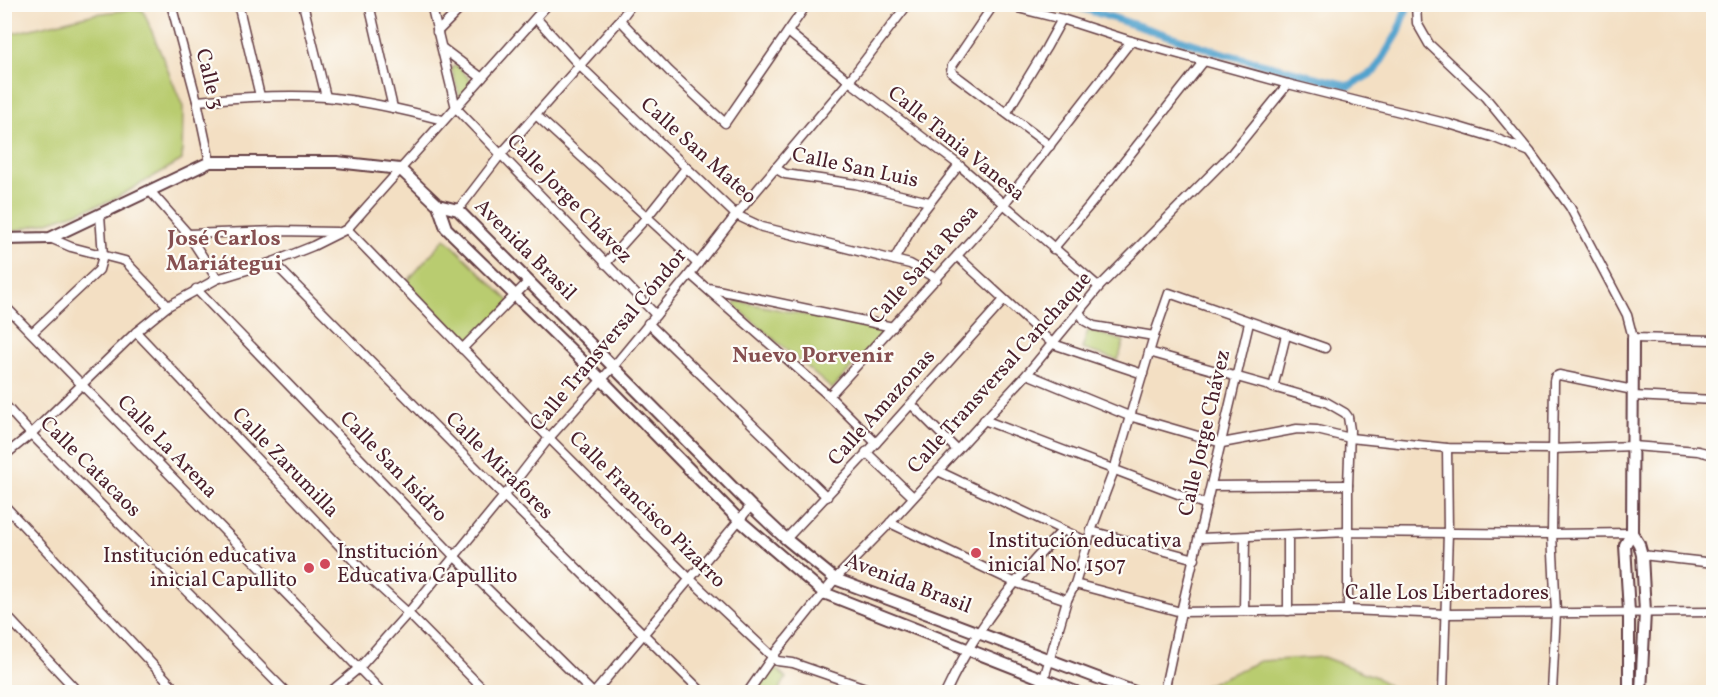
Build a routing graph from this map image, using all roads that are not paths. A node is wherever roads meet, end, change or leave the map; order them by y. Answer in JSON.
{"nodes":[{"id":1,"x":171,"y":4,"type":"edge"},
{"id":2,"x":238,"y":4,"type":"edge"},
{"id":3,"x":303,"y":4,"type":"edge"},
{"id":4,"x":369,"y":4,"type":"edge"},
{"id":5,"x":431,"y":4,"type":"edge"},
{"id":6,"x":465,"y":4,"type":"edge"},
{"id":7,"x":548,"y":4,"type":"edge"},
{"id":8,"x":632,"y":4,"type":"edge"},
{"id":9,"x":807,"y":4,"type":"edge"},
{"id":10,"x":908,"y":4,"type":"edge"},
{"id":11,"x":994,"y":4,"type":"edge"},
{"id":12,"x":1002,"y":4,"type":"edge"},
{"id":13,"x":1416,"y":4,"type":"edge"},
{"id":14,"x":536,"y":18,"type":"junction"},
{"id":15,"x":1062,"y":19,"type":"junction"},
{"id":16,"x":620,"y":20,"type":"junction"},
{"id":17,"x":437,"y":32,"type":"junction"},
{"id":18,"x":788,"y":32,"type":"junction"},
{"id":19,"x":1131,"y":41,"type":"junction"},
{"id":20,"x":442,"y":48,"type":"junction"},
{"id":21,"x":1204,"y":61,"type":"junction"},
{"id":22,"x":579,"y":65,"type":"junction"},
{"id":23,"x":482,"y":78,"type":"junction"},
{"id":24,"x":849,"y":81,"type":"junction"},
{"id":25,"x":1288,"y":84,"type":"junction"},
{"id":26,"x":260,"y":96,"type":"junction"},
{"id":27,"x":326,"y":97,"type":"junction"},
{"id":28,"x":197,"y":101,"type":"junction"},
{"id":29,"x":393,"y":108,"type":"junction"},
{"id":30,"x":456,"y":108,"type":"junction"},
{"id":31,"x":1007,"y":112,"type":"junction"},
{"id":32,"x":536,"y":115,"type":"junction"},
{"id":33,"x":443,"y":120,"type":"junction"},
{"id":34,"x":1050,"y":146,"type":"junction"},
{"id":35,"x":1530,"y":152,"type":"junction"},
{"id":36,"x":501,"y":154,"type":"junction"},
{"id":37,"x":210,"y":162,"type":"junction"},
{"id":38,"x":959,"y":165,"type":"junction"},
{"id":39,"x":686,"y":168,"type":"junction"},
{"id":40,"x":775,"y":168,"type":"junction"},
{"id":41,"x":400,"y":169,"type":"junction"},
{"id":42,"x":150,"y":191,"type":"junction"},
{"id":43,"x":929,"y":202,"type":"junction"},
{"id":44,"x":1004,"y":204,"type":"junction"},
{"id":45,"x":438,"y":205,"type":"junction"},
{"id":46,"x":458,"y":210,"type":"junction"},
{"id":47,"x":100,"y":215,"type":"junction"},
{"id":48,"x":736,"y":215,"type":"junction"},
{"id":49,"x":647,"y":216,"type":"junction"},
{"id":50,"x":343,"y":230,"type":"junction"},
{"id":51,"x":188,"y":234,"type":"junction"},
{"id":52,"x":50,"y":238,"type":"junction"},
{"id":53,"x":4,"y":239,"type":"edge"},
{"id":54,"x":1053,"y":249,"type":"junction"},
{"id":55,"x":104,"y":256,"type":"junction"},
{"id":56,"x":957,"y":256,"type":"junction"},
{"id":57,"x":894,"y":260,"type":"junction"},
{"id":58,"x":273,"y":262,"type":"junction"},
{"id":59,"x":605,"y":264,"type":"junction"},
{"id":60,"x":698,"y":264,"type":"junction"},
{"id":61,"x":690,"y":274,"type":"junction"},
{"id":62,"x":217,"y":279,"type":"junction"},
{"id":63,"x":937,"y":279,"type":"junction"},
{"id":64,"x":529,"y":281,"type":"junction"},
{"id":65,"x":1099,"y":287,"type":"junction"},
{"id":66,"x":708,"y":288,"type":"junction"},
{"id":67,"x":196,"y":289,"type":"junction"},
{"id":68,"x":515,"y":295,"type":"junction"},
{"id":69,"x":1004,"y":300,"type":"junction"},
{"id":70,"x":4,"y":305,"type":"edge"},
{"id":71,"x":168,"y":306,"type":"junction"},
{"id":72,"x":1080,"y":313,"type":"junction"},
{"id":73,"x":656,"y":315,"type":"junction"},
{"id":74,"x":648,"y":323,"type":"junction"},
{"id":75,"x":1249,"y":323,"type":"junction"},
{"id":76,"x":892,"y":327,"type":"junction"},
{"id":77,"x":136,"y":332,"type":"junction"},
{"id":78,"x":33,"y":333,"type":"junction"},
{"id":79,"x":1286,"y":335,"type":"junction"},
{"id":80,"x":1154,"y":336,"type":"junction"},
{"id":81,"x":1633,"y":338,"type":"junction"},
{"id":82,"x":1713,"y":340,"type":"edge"},
{"id":83,"x":1053,"y":344,"type":"junction"},
{"id":84,"x":1324,"y":348,"type":"dead end"},
{"id":85,"x":462,"y":349,"type":"junction"},
{"id":86,"x":1149,"y":352,"type":"junction"},
{"id":87,"x":614,"y":366,"type":"junction"},
{"id":88,"x":1143,"y":374,"type":"junction"},
{"id":89,"x":1026,"y":375,"type":"junction"},
{"id":90,"x":1236,"y":377,"type":"junction"},
{"id":91,"x":602,"y":380,"type":"junction"},
{"id":92,"x":80,"y":384,"type":"junction"},
{"id":93,"x":1274,"y":388,"type":"junction"},
{"id":94,"x":1633,"y":393,"type":"junction"},
{"id":95,"x":828,"y":396,"type":"junction"},
{"id":96,"x":1713,"y":400,"type":"edge"},
{"id":97,"x":4,"y":404,"type":"edge"},
{"id":98,"x":911,"y":404,"type":"junction"},
{"id":99,"x":1130,"y":416,"type":"junction"},
{"id":100,"x":984,"y":420,"type":"junction"},
{"id":101,"x":31,"y":434,"type":"junction"},
{"id":102,"x":549,"y":438,"type":"junction"},
{"id":103,"x":1350,"y":438,"type":"junction"},
{"id":104,"x":876,"y":442,"type":"junction"},
{"id":105,"x":1222,"y":443,"type":"junction"},
{"id":106,"x":1633,"y":446,"type":"junction"},
{"id":107,"x":1447,"y":448,"type":"junction"},
{"id":108,"x":1552,"y":449,"type":"junction"},
{"id":109,"x":957,"y":450,"type":"junction"},
{"id":110,"x":866,"y":452,"type":"junction"},
{"id":111,"x":1713,"y":455,"type":"edge"},
{"id":112,"x":4,"y":456,"type":"edge"},
{"id":113,"x":1114,"y":470,"type":"junction"},
{"id":114,"x":938,"y":471,"type":"junction"},
{"id":115,"x":1348,"y":485,"type":"junction"},
{"id":116,"x":1212,"y":486,"type":"junction"},
{"id":117,"x":504,"y":496,"type":"junction"},
{"id":118,"x":914,"y":496,"type":"junction"},
{"id":119,"x":826,"y":497,"type":"junction"},
{"id":120,"x":4,"y":505,"type":"edge"},
{"id":121,"x":1208,"y":505,"type":"junction"},
{"id":122,"x":751,"y":506,"type":"junction"},
{"id":123,"x":739,"y":520,"type":"junction"},
{"id":124,"x":890,"y":523,"type":"junction"},
{"id":125,"x":1062,"y":531,"type":"junction"},
{"id":126,"x":1091,"y":531,"type":"junction"},
{"id":127,"x":1349,"y":531,"type":"junction"},
{"id":128,"x":1448,"y":532,"type":"junction"},
{"id":129,"x":1632,"y":533,"type":"junction"},
{"id":130,"x":1552,"y":534,"type":"junction"},
{"id":131,"x":1288,"y":536,"type":"junction"},
{"id":132,"x":1245,"y":537,"type":"junction"},
{"id":133,"x":1200,"y":538,"type":"junction"},
{"id":134,"x":786,"y":539,"type":"junction"},
{"id":135,"x":1088,"y":542,"type":"junction"},
{"id":136,"x":1642,"y":555,"type":"junction"},
{"id":137,"x":454,"y":556,"type":"junction"},
{"id":138,"x":1195,"y":559,"type":"junction"},
{"id":139,"x":1713,"y":563,"type":"edge"},
{"id":140,"x":690,"y":579,"type":"junction"},
{"id":141,"x":835,"y":579,"type":"junction"},
{"id":142,"x":1014,"y":582,"type":"junction"},
{"id":143,"x":1075,"y":584,"type":"junction"},
{"id":144,"x":824,"y":593,"type":"junction"},
{"id":145,"x":1067,"y":600,"type":"junction"},
{"id":146,"x":1348,"y":610,"type":"junction"},
{"id":147,"x":1245,"y":611,"type":"junction"},
{"id":148,"x":1288,"y":611,"type":"junction"},
{"id":149,"x":1181,"y":612,"type":"junction"},
{"id":150,"x":1556,"y":612,"type":"junction"},
{"id":151,"x":1629,"y":612,"type":"junction"},
{"id":152,"x":1645,"y":612,"type":"junction"},
{"id":153,"x":1713,"y":612,"type":"edge"},
{"id":154,"x":4,"y":613,"type":"edge"},
{"id":155,"x":408,"y":613,"type":"junction"},
{"id":156,"x":1446,"y":614,"type":"junction"},
{"id":157,"x":977,"y":632,"type":"junction"},
{"id":158,"x":642,"y":635,"type":"junction"},
{"id":159,"x":968,"y":649,"type":"junction"},
{"id":160,"x":773,"y":656,"type":"junction"},
{"id":161,"x":1050,"y":659,"type":"junction"},
{"id":162,"x":358,"y":668,"type":"junction"},
{"id":163,"x":1044,"y":681,"type":"junction"},
{"id":164,"x":855,"y":689,"type":"edge"},
{"id":165,"x":78,"y":693,"type":"edge"},
{"id":166,"x":178,"y":693,"type":"edge"},
{"id":167,"x":286,"y":693,"type":"edge"},
{"id":168,"x":330,"y":693,"type":"edge"},
{"id":169,"x":382,"y":693,"type":"edge"},
{"id":170,"x":486,"y":693,"type":"edge"},
{"id":171,"x":594,"y":693,"type":"edge"},
{"id":172,"x":702,"y":693,"type":"edge"},
{"id":173,"x":748,"y":693,"type":"edge"},
{"id":174,"x":877,"y":693,"type":"edge"},
{"id":175,"x":946,"y":693,"type":"edge"},
{"id":176,"x":1040,"y":693,"type":"edge"},
{"id":177,"x":1076,"y":693,"type":"edge"},
{"id":178,"x":1135,"y":693,"type":"edge"},
{"id":179,"x":1164,"y":693,"type":"edge"},
{"id":180,"x":1443,"y":693,"type":"edge"},
{"id":181,"x":1551,"y":693,"type":"edge"},
{"id":182,"x":1629,"y":693,"type":"edge"},
{"id":183,"x":1641,"y":693,"type":"edge"}],
"edges":[{"from":1,"to":28,"type":"street","name":"Calle 3"},
{"from":2,"to":26,"type":"street"},
{"from":3,"to":27,"type":"street"},
{"from":4,"to":29,"type":"street"},
{"from":5,"to":17,"type":"street"},
{"from":6,"to":17,"type":"street"},
{"from":7,"to":14,"type":"street"},
{"from":8,"to":16,"type":"street"},
{"from":9,"to":18,"type":"street"},
{"from":10,"to":24,"type":"street","name":"Calle Transversal Cóndor"},
{"from":11,"to":31,"type":"street"},
{"from":12,"to":15,"type":"street"},
{"from":13,"to":35,"type":"street"},
{"from":14,"to":22,"type":"street","name":"Calle San Mateo"},
{"from":14,"to":23,"type":"street"},
{"from":15,"to":19,"type":"street"},
{"from":15,"to":31,"type":"street"},
{"from":16,"to":18,"type":"street"},
{"from":16,"to":22,"type":"street"},
{"from":17,"to":20,"type":"street"},
{"from":18,"to":24,"type":"street","name":"Calle Tania Vanesa"},
{"from":19,"to":21,"type":"street"},
{"from":19,"to":34,"type":"street","name":"Calle Santa Rosa"},
{"from":20,"to":23,"type":"street"},
{"from":20,"to":30,"type":"street"},
{"from":21,"to":25,"type":"street"},
{"from":21,"to":54,"type":"street"},
{"from":22,"to":32,"type":"street"},
{"from":22,"to":39,"type":"street","name":"Calle San Mateo"},
{"from":23,"to":30,"type":"street"},
{"from":24,"to":38,"type":"street","name":"Calle Tania Vanesa"},
{"from":24,"to":40,"type":"street","name":"Calle Transversal Cóndor"},
{"from":25,"to":35,"type":"street"},
{"from":25,"to":65,"type":"street","name":"Calle Transversal Canchaque"},
{"from":26,"to":27,"type":"street"},
{"from":26,"to":28,"type":"street"},
{"from":27,"to":29,"type":"street"},
{"from":28,"to":37,"type":"street","name":"Calle 3"},
{"from":29,"to":33,"type":"street"},
{"from":30,"to":33,"type":"street"},
{"from":30,"to":36,"type":"street","name":"Calle Jorge Chávez"},
{"from":31,"to":34,"type":"street"},
{"from":32,"to":36,"type":"street"},
{"from":32,"to":49,"type":"street"},
{"from":33,"to":41,"type":"street"},
{"from":34,"to":44,"type":"street","name":"Calle Santa Rosa"},
{"from":35,"to":81,"type":"street"},
{"from":36,"to":46,"type":"street"},
{"from":36,"to":59,"type":"street","name":"Calle Jorge Chávez"},
{"from":37,"to":41,"type":"street"},
{"from":37,"to":42,"type":"street"},
{"from":38,"to":43,"type":"street"},
{"from":38,"to":44,"type":"street","name":"Calle Tania Vanesa"},
{"from":39,"to":48,"type":"street","name":"Calle San Mateo"},
{"from":39,"to":49,"type":"street"},
{"from":40,"to":43,"type":"street","name":"Calle San Luis"},
{"from":40,"to":48,"type":"street","name":"Calle Transversal Cóndor"},
{"from":41,"to":45,"type":"street"},
{"from":41,"to":50,"type":"street"},
{"from":42,"to":47,"type":"street"},
{"from":42,"to":51,"type":"street"},
{"from":43,"to":57,"type":"street"},
{"from":44,"to":54,"type":"street","name":"Calle Tania Vanesa"},
{"from":44,"to":56,"type":"street","name":"Calle Santa Rosa"},
{"from":45,"to":46,"type":"street","name":"Avenida Brasil"},
{"from":45,"to":68,"type":"street","name":"Avenida Brasil"},
{"from":46,"to":64,"type":"street","name":"Avenida Brasil"},
{"from":47,"to":52,"type":"street"},
{"from":47,"to":55,"type":"street"},
{"from":48,"to":57,"type":"street","name":"Calle San Mateo"},
{"from":48,"to":60,"type":"street","name":"Calle Transversal Cóndor"},
{"from":49,"to":59,"type":"street"},
{"from":49,"to":60,"type":"street"},
{"from":50,"to":51,"type":"street"},
{"from":50,"to":58,"type":"street"},
{"from":50,"to":85,"type":"street","name":"Calle Francisco Pizarro"},
{"from":51,"to":62,"type":"street"},
{"from":52,"to":53,"type":"street"},
{"from":52,"to":55,"type":"street"},
{"from":54,"to":65,"type":"street","name":"Calle Tania Vanesa"},
{"from":55,"to":71,"type":"street"},
{"from":55,"to":78,"type":"street"},
{"from":56,"to":63,"type":"street","name":"Calle Santa Rosa"},
{"from":56,"to":69,"type":"street"},
{"from":57,"to":63,"type":"street","name":"Calle San Mateo"},
{"from":58,"to":62,"type":"street"},
{"from":58,"to":117,"type":"street","name":"Calle Mirafores"},
{"from":59,"to":73,"type":"street","name":"Calle Jorge Chávez"},
{"from":60,"to":61,"type":"street","name":"Calle Transversal Cóndor"},
{"from":61,"to":66,"type":"street"},
{"from":61,"to":73,"type":"street","name":"Calle Transversal Cóndor"},
{"from":62,"to":67,"type":"street"},
{"from":63,"to":76,"type":"street","name":"Calle Santa Rosa"},
{"from":64,"to":68,"type":"street"},
{"from":64,"to":87,"type":"street","name":"Avenida Brasil"},
{"from":65,"to":72,"type":"street","name":"Calle Transversal Canchaque"},
{"from":66,"to":76,"type":"street"},
{"from":66,"to":95,"type":"street"},
{"from":67,"to":71,"type":"street"},
{"from":67,"to":137,"type":"street","name":"Calle San Isidro"},
{"from":68,"to":85,"type":"street"},
{"from":68,"to":91,"type":"street","name":"Avenida Brasil"},
{"from":69,"to":83,"type":"street"},
{"from":69,"to":98,"type":"street","name":"Calle Amazonas"},
{"from":70,"to":78,"type":"street","name":"Calle La Arena"},
{"from":71,"to":77,"type":"street"},
{"from":72,"to":80,"type":"street"},
{"from":72,"to":83,"type":"street","name":"Calle Transversal Canchaque"},
{"from":73,"to":74,"type":"street","name":"Calle Transversal Cóndor"},
{"from":74,"to":87,"type":"street","name":"Calle Transversal Cóndor"},
{"from":74,"to":119,"type":"street"},
{"from":75,"to":79,"type":"street"},
{"from":75,"to":80,"type":"street"},
{"from":75,"to":90,"type":"street","name":"Calle Jorge Chávez"},
{"from":76,"to":95,"type":"street","name":"Calle Santa Rosa"},
{"from":77,"to":92,"type":"street"},
{"from":77,"to":155,"type":"street","name":"Calle Zarumilla"},
{"from":78,"to":92,"type":"street","name":"Calle La Arena"},
{"from":79,"to":84,"type":"street"},
{"from":79,"to":93,"type":"street"},
{"from":80,"to":86,"type":"street"},
{"from":81,"to":82,"type":"street"},
{"from":81,"to":94,"type":"street"},
{"from":83,"to":88,"type":"street"},
{"from":83,"to":89,"type":"street","name":"Calle Transversal Canchaque"},
{"from":85,"to":102,"type":"street","name":"Calle Francisco Pizarro"},
{"from":86,"to":88,"type":"street"},
{"from":86,"to":90,"type":"street"},
{"from":87,"to":91,"type":"street","name":"Calle Transversal Cóndor"},
{"from":87,"to":122,"type":"street","name":"Avenida Brasil"},
{"from":88,"to":99,"type":"street"},
{"from":89,"to":99,"type":"street"},
{"from":89,"to":100,"type":"street","name":"Calle Transversal Canchaque"},
{"from":90,"to":93,"type":"street"},
{"from":90,"to":105,"type":"street","name":"Calle Jorge Chávez"},
{"from":91,"to":102,"type":"street","name":"Calle Transversal Cóndor"},
{"from":91,"to":123,"type":"street","name":"Avenida Brasil"},
{"from":92,"to":101,"type":"street"},
{"from":92,"to":162,"type":"street","name":"Calle La Arena"},
{"from":93,"to":103,"type":"street"},
{"from":94,"to":96,"type":"street"},
{"from":94,"to":106,"type":"street"},
{"from":94,"to":108,"type":"street"},
{"from":95,"to":104,"type":"street"},
{"from":97,"to":101,"type":"street","name":"Calle Catacaos"},
{"from":98,"to":104,"type":"street","name":"Calle Amazonas"},
{"from":98,"to":109,"type":"street"},
{"from":99,"to":105,"type":"street"},
{"from":99,"to":113,"type":"street"},
{"from":100,"to":109,"type":"street","name":"Calle Transversal Canchaque"},
{"from":100,"to":113,"type":"street"},
{"from":101,"to":112,"type":"street"},
{"from":101,"to":167,"type":"street","name":"Calle Catacaos"},
{"from":102,"to":117,"type":"street","name":"Calle Transversal Cóndor"},
{"from":102,"to":140,"type":"street","name":"Calle Francisco Pizarro"},
{"from":103,"to":105,"type":"street"},
{"from":103,"to":107,"type":"street"},
{"from":103,"to":115,"type":"street"},
{"from":104,"to":110,"type":"street","name":"Calle Amazonas"},
{"from":105,"to":116,"type":"street","name":"Calle Jorge Chávez"},
{"from":106,"to":108,"type":"street"},
{"from":106,"to":111,"type":"street"},
{"from":106,"to":129,"type":"street"},
{"from":107,"to":108,"type":"street"},
{"from":107,"to":128,"type":"street"},
{"from":108,"to":130,"type":"street"},
{"from":109,"to":114,"type":"street","name":"Calle Transversal Canchaque"},
{"from":110,"to":118,"type":"street"},
{"from":110,"to":119,"type":"street","name":"Calle Amazonas"},
{"from":113,"to":121,"type":"street"},
{"from":113,"to":126,"type":"street"},
{"from":114,"to":118,"type":"street","name":"Calle Transversal Canchaque"},
{"from":114,"to":125,"type":"street"},
{"from":115,"to":116,"type":"street"},
{"from":115,"to":127,"type":"street"},
{"from":116,"to":121,"type":"street","name":"Calle Jorge Chávez"},
{"from":117,"to":137,"type":"street","name":"Calle Transversal Cóndor"},
{"from":117,"to":158,"type":"street","name":"Calle Mirafores"},
{"from":118,"to":124,"type":"street","name":"Calle Transversal Canchaque"},
{"from":119,"to":134,"type":"street","name":"Calle Amazonas"},
{"from":120,"to":166,"type":"street"},
{"from":121,"to":133,"type":"street","name":"Calle Jorge Chávez"},
{"from":122,"to":123,"type":"street"},
{"from":122,"to":134,"type":"street","name":"Avenida Brasil"},
{"from":123,"to":140,"type":"street"},
{"from":123,"to":144,"type":"street","name":"Avenida Brasil"},
{"from":124,"to":141,"type":"street","name":"Calle Transversal Canchaque"},
{"from":124,"to":142,"type":"street"},
{"from":125,"to":135,"type":"street"},
{"from":125,"to":142,"type":"street"},
{"from":126,"to":135,"type":"street"},
{"from":126,"to":138,"type":"street"},
{"from":127,"to":128,"type":"street"},
{"from":127,"to":131,"type":"street"},
{"from":127,"to":146,"type":"street"},
{"from":128,"to":130,"type":"street"},
{"from":128,"to":156,"type":"street"},
{"from":129,"to":130,"type":"street"},
{"from":129,"to":136,"type":"street"},
{"from":129,"to":151,"type":"street"},
{"from":130,"to":150,"type":"street"},
{"from":131,"to":132,"type":"street"},
{"from":131,"to":148,"type":"street"},
{"from":132,"to":133,"type":"street"},
{"from":132,"to":147,"type":"street"},
{"from":133,"to":138,"type":"street","name":"Calle Jorge Chávez"},
{"from":134,"to":141,"type":"street","name":"Avenida Brasil"},
{"from":135,"to":143,"type":"street"},
{"from":136,"to":139,"type":"street"},
{"from":136,"to":152,"type":"street"},
{"from":137,"to":155,"type":"street","name":"Calle Transversal Cóndor"},
{"from":137,"to":171,"type":"street","name":"Calle San Isidro"},
{"from":138,"to":149,"type":"street","name":"Calle Jorge Chávez"},
{"from":140,"to":158,"type":"street"},
{"from":140,"to":160,"type":"street","name":"Calle Francisco Pizarro"},
{"from":141,"to":144,"type":"street","name":"Calle Transversal Canchaque"},
{"from":141,"to":157,"type":"street","name":"Avenida Brasil"},
{"from":142,"to":145,"type":"street"},
{"from":142,"to":157,"type":"street"},
{"from":143,"to":145,"type":"street"},
{"from":143,"to":149,"type":"street","name":"Calle Los Libertadores"},
{"from":144,"to":159,"type":"street","name":"Avenida Brasil"},
{"from":144,"to":160,"type":"street","name":"Calle Transversal Canchaque"},
{"from":145,"to":161,"type":"street"},
{"from":146,"to":148,"type":"street","name":"Calle Los Libertadores"},
{"from":146,"to":156,"type":"street","name":"Calle Los Libertadores"},
{"from":147,"to":148,"type":"street","name":"Calle Los Libertadores"},
{"from":147,"to":149,"type":"street","name":"Calle Los Libertadores"},
{"from":149,"to":179,"type":"street","name":"Calle Jorge Chávez"},
{"from":150,"to":151,"type":"street","name":"Calle Los Libertadores"},
{"from":150,"to":156,"type":"street","name":"Calle Los Libertadores"},
{"from":150,"to":181,"type":"street"},
{"from":151,"to":152,"type":"street","name":"Calle Los Libertadores"},
{"from":151,"to":182,"type":"street"},
{"from":152,"to":153,"type":"street","name":"Calle Los Libertadores"},
{"from":152,"to":183,"type":"street"},
{"from":154,"to":165,"type":"street"},
{"from":155,"to":162,"type":"street","name":"Calle Transversal Cóndor"},
{"from":155,"to":170,"type":"street","name":"Calle Zarumilla"},
{"from":156,"to":180,"type":"street"},
{"from":157,"to":159,"type":"street"},
{"from":157,"to":161,"type":"street","name":"Avenida Brasil"},
{"from":158,"to":171,"type":"street"},
{"from":158,"to":172,"type":"street","name":"Calle Mirafores"},
{"from":159,"to":163,"type":"street","name":"Avenida Brasil"},
{"from":159,"to":175,"type":"street"},
{"from":160,"to":164,"type":"street","name":"Calle Francisco Pizarro"},
{"from":160,"to":173,"type":"street","name":"Calle Transversal Canchaque"},
{"from":161,"to":163,"type":"street"},
{"from":161,"to":178,"type":"street","name":"Avenida Brasil"},
{"from":162,"to":168,"type":"street","name":"Calle Transversal Cóndor"},
{"from":162,"to":169,"type":"street","name":"Calle La Arena"},
{"from":163,"to":176,"type":"street"},
{"from":163,"to":177,"type":"street","name":"Avenida Brasil"},
{"from":164,"to":174,"type":"street","name":"Calle Francisco Pizarro"}]}
